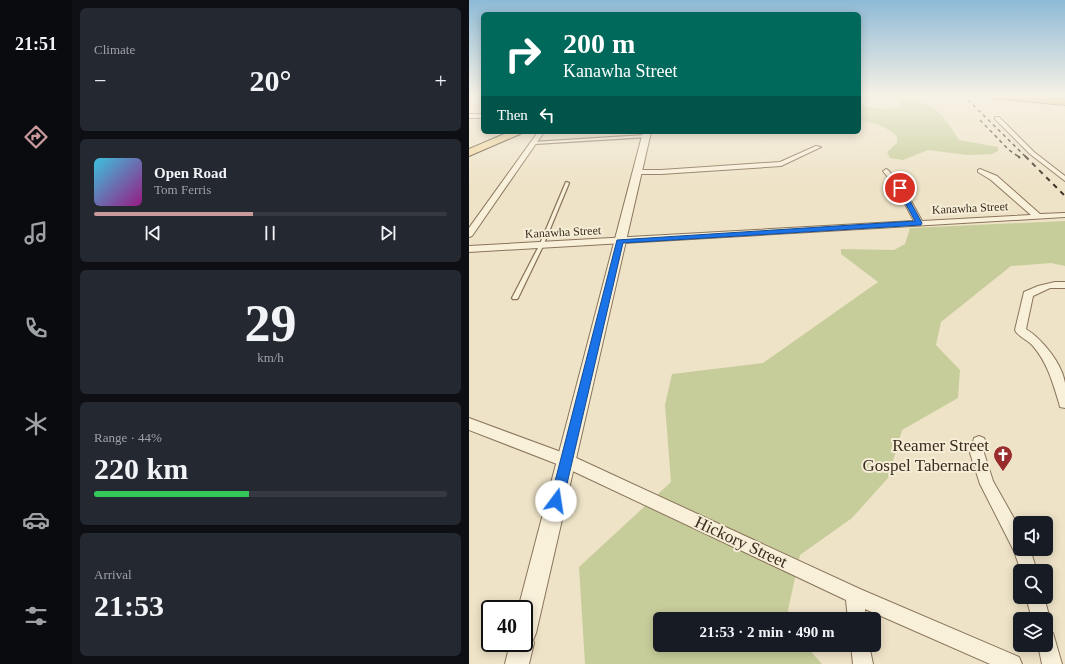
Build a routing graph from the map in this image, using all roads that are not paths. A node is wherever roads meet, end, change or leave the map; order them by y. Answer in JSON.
{"nodes":[{"id":1,"x":1005,"y":126,"type":"edge"},
{"id":2,"x":499,"y":134,"type":"edge"},
{"id":3,"x":512,"y":134,"type":"edge"},
{"id":4,"x":540,"y":134,"type":"edge"},
{"id":5,"x":646,"y":134,"type":"edge"},
{"id":6,"x":534,"y":143,"type":"junction"},
{"id":7,"x":469,"y":147,"type":"edge"},
{"id":8,"x":818,"y":147,"type":"dead end"},
{"id":9,"x":469,"y":153,"type":"edge"},
{"id":10,"x":886,"y":171,"type":"dead end"},
{"id":11,"x":980,"y":171,"type":"dead end"},
{"id":12,"x":637,"y":172,"type":"junction"},
{"id":13,"x":1065,"y":179,"type":"edge"},
{"id":14,"x":567,"y":183,"type":"dead end"},
{"id":15,"x":1065,"y":215,"type":"edge"},
{"id":16,"x":1037,"y":216,"type":"junction"},
{"id":17,"x":919,"y":223,"type":"junction"},
{"id":18,"x":469,"y":234,"type":"edge"},
{"id":19,"x":620,"y":241,"type":"junction"},
{"id":20,"x":541,"y":246,"type":"junction"},
{"id":21,"x":469,"y":249,"type":"edge"},
{"id":22,"x":1065,"y":284,"type":"edge"},
{"id":23,"x":515,"y":298,"type":"dead end"},
{"id":24,"x":1065,"y":403,"type":"edge"},
{"id":25,"x":469,"y":424,"type":"edge"},
{"id":26,"x":979,"y":442,"type":"dead end"},
{"id":27,"x":567,"y":461,"type":"junction"},
{"id":28,"x":1013,"y":532,"type":"edge"},
{"id":29,"x":854,"y":595,"type":"junction"},
{"id":30,"x":532,"y":600,"type":"edge"},
{"id":31,"x":856,"y":612,"type":"edge"},
{"id":32,"x":520,"y":652,"type":"edge"},
{"id":33,"x":861,"y":652,"type":"edge"},
{"id":34,"x":1049,"y":652,"type":"edge"},
{"id":35,"x":517,"y":664,"type":"edge"},
{"id":36,"x":863,"y":664,"type":"edge"},
{"id":37,"x":1012,"y":664,"type":"edge"},
{"id":38,"x":1052,"y":664,"type":"edge"}],
"edges":[{"from":1,"to":13,"type":"street"},
{"from":2,"to":7,"type":"main road"},
{"from":3,"to":9,"type":"main road"},
{"from":4,"to":6,"type":"street"},
{"from":5,"to":6,"type":"lane"},
{"from":5,"to":12,"type":"street"},
{"from":6,"to":18,"type":"street"},
{"from":8,"to":12,"type":"street"},
{"from":10,"to":17,"type":"street"},
{"from":11,"to":16,"type":"street"},
{"from":12,"to":19,"type":"street"},
{"from":14,"to":20,"type":"lane"},
{"from":15,"to":16,"type":"street","name":"Kanawha Street"},
{"from":16,"to":17,"type":"street","name":"Kanawha Street"},
{"from":17,"to":19,"type":"street","name":"Kanawha Street"},
{"from":19,"to":20,"type":"street","name":"Kanawha Street"},
{"from":19,"to":27,"type":"street"},
{"from":20,"to":21,"type":"street","name":"Kanawha Street"},
{"from":20,"to":23,"type":"lane"},
{"from":22,"to":24,"type":"street"},
{"from":25,"to":27,"type":"street","name":"Hickory Street"},
{"from":26,"to":28,"type":"street"},
{"from":27,"to":29,"type":"street","name":"Hickory Street"},
{"from":27,"to":30,"type":"street"},
{"from":29,"to":31,"type":"street"},
{"from":29,"to":37,"type":"street","name":"Hickory Street"},
{"from":32,"to":35,"type":"street"},
{"from":33,"to":36,"type":"street"},
{"from":34,"to":38,"type":"street"}]}
